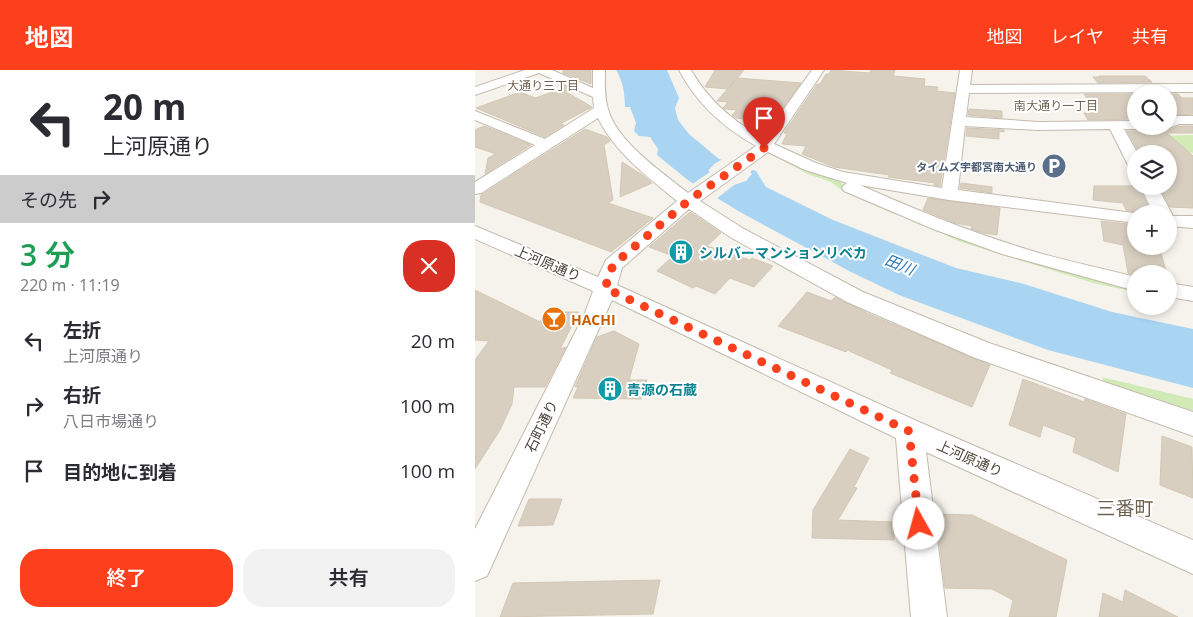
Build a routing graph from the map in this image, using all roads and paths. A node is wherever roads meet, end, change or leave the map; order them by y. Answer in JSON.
{"nodes":[{"id":1,"x":536,"y":70,"type":"edge"},
{"id":2,"x":542,"y":70,"type":"edge"},
{"id":3,"x":599,"y":70,"type":"edge"},
{"id":4,"x":685,"y":70,"type":"edge"},
{"id":5,"x":818,"y":70,"type":"edge"},
{"id":6,"x":966,"y":70,"type":"edge"},
{"id":7,"x":964,"y":88,"type":"junction"},
{"id":8,"x":1193,"y":88,"type":"edge"},
{"id":9,"x":1177,"y":89,"type":"edge"},
{"id":10,"x":475,"y":91,"type":"edge"},
{"id":11,"x":1127,"y":91,"type":"edge"},
{"id":12,"x":600,"y":102,"type":"junction"},
{"id":13,"x":475,"y":115,"type":"edge"},
{"id":14,"x":1177,"y":119,"type":"edge"},
{"id":15,"x":1193,"y":120,"type":"edge"},
{"id":16,"x":960,"y":122,"type":"junction"},
{"id":17,"x":1127,"y":125,"type":"edge"},
{"id":18,"x":1115,"y":126,"type":"junction"},
{"id":19,"x":545,"y":144,"type":"junction"},
{"id":20,"x":765,"y":147,"type":"junction"},
{"id":21,"x":1127,"y":148,"type":"edge"},
{"id":22,"x":836,"y":175,"type":"junction"},
{"id":23,"x":475,"y":189,"type":"edge"},
{"id":24,"x":949,"y":195,"type":"junction"},
{"id":25,"x":690,"y":200,"type":"junction"},
{"id":26,"x":1127,"y":217,"type":"edge"},
{"id":27,"x":1177,"y":221,"type":"edge"},
{"id":28,"x":1193,"y":222,"type":"edge"},
{"id":29,"x":475,"y":232,"type":"edge"},
{"id":30,"x":1127,"y":282,"type":"edge"},
{"id":31,"x":605,"y":288,"type":"junction"},
{"id":32,"x":1177,"y":291,"type":"edge"},
{"id":33,"x":1193,"y":294,"type":"edge"},
{"id":34,"x":1193,"y":424,"type":"edge"},
{"id":35,"x":909,"y":431,"type":"junction"},
{"id":36,"x":485,"y":522,"type":"edge"},
{"id":37,"x":1193,"y":557,"type":"edge"},
{"id":38,"x":475,"y":564,"type":"edge"},
{"id":39,"x":929,"y":617,"type":"edge"}],
"edges":[{"from":1,"to":10,"type":"street"},
{"from":2,"to":12,"type":"street"},
{"from":3,"to":12,"type":"street"},
{"from":4,"to":20,"type":"street"},
{"from":5,"to":20,"type":"street"},
{"from":6,"to":7,"type":"street"},
{"from":7,"to":11,"type":"street"},
{"from":7,"to":16,"type":"street"},
{"from":8,"to":9,"type":"street"},
{"from":12,"to":19,"type":"street"},
{"from":12,"to":25,"type":"street"},
{"from":13,"to":19,"type":"street"},
{"from":14,"to":15,"type":"street"},
{"from":16,"to":18,"type":"street"},
{"from":16,"to":24,"type":"street"},
{"from":17,"to":18,"type":"street"},
{"from":18,"to":21,"type":"street"},
{"from":19,"to":23,"type":"street"},
{"from":20,"to":22,"type":"street"},
{"from":20,"to":25,"type":"street","name":"石町通り"},
{"from":22,"to":24,"type":"street"},
{"from":22,"to":30,"type":"street"},
{"from":24,"to":26,"type":"street"},
{"from":25,"to":31,"type":"street","name":"石町通り"},
{"from":25,"to":34,"type":"street"},
{"from":27,"to":28,"type":"street"},
{"from":29,"to":31,"type":"street","name":"上河原通り"},
{"from":31,"to":35,"type":"street","name":"上河原通り"},
{"from":31,"to":36,"type":"street","name":"石町通り"},
{"from":32,"to":33,"type":"street"},
{"from":35,"to":37,"type":"street","name":"上河原通り"},
{"from":35,"to":39,"type":"street"},
{"from":36,"to":38,"type":"street","name":"石町通り"}]}
